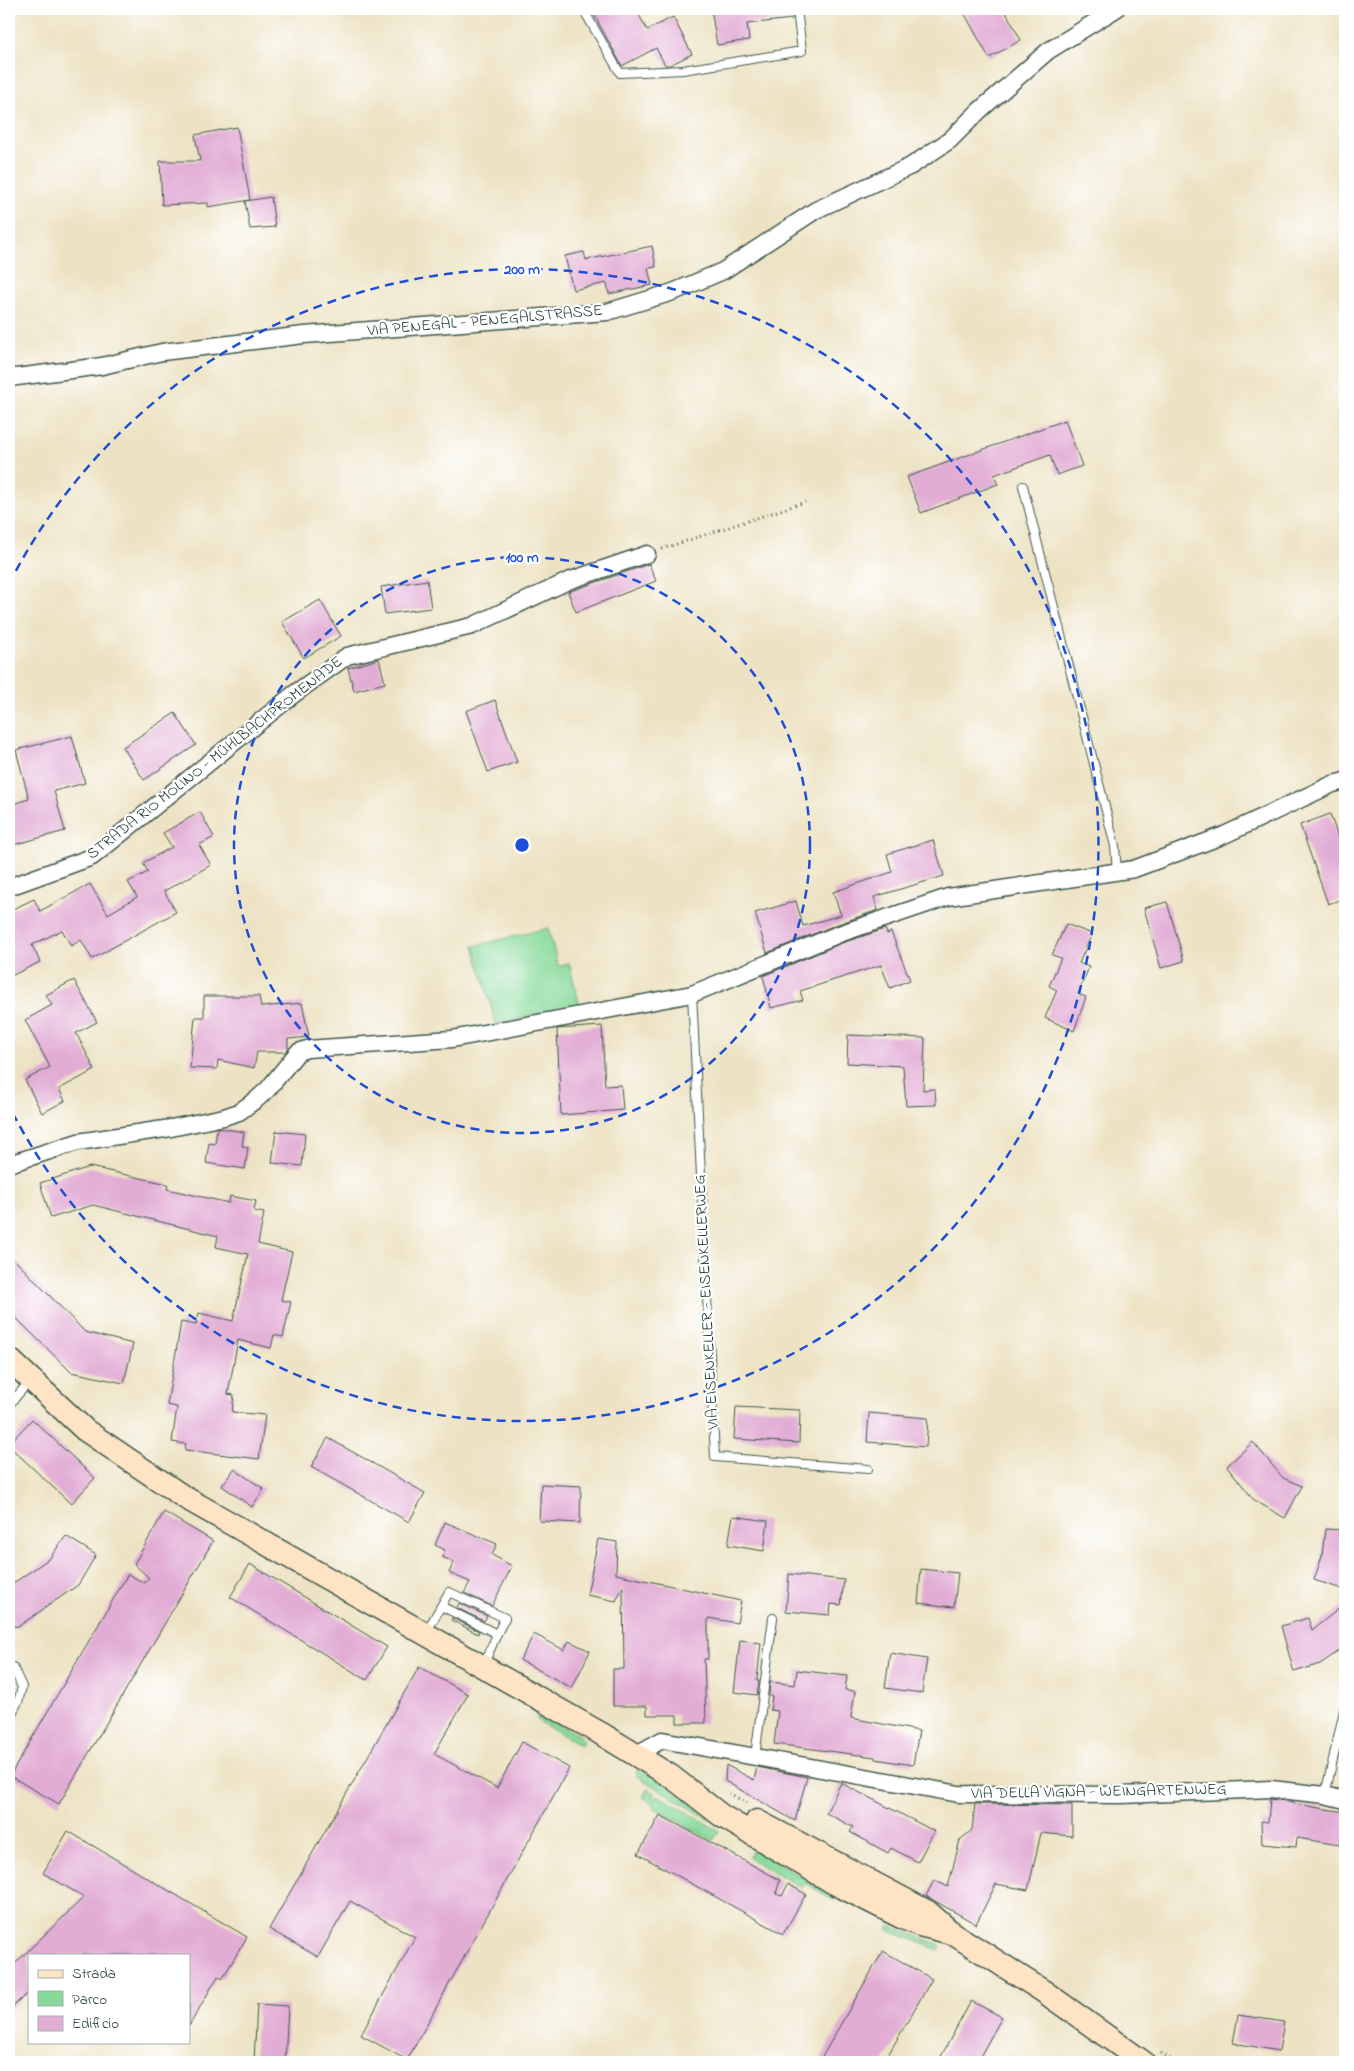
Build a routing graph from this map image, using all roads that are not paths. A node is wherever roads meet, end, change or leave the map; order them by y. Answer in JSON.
{"nodes":[{"id":1,"x":583,"y":9,"type":"edge"},
{"id":2,"x":797,"y":9,"type":"edge"},
{"id":3,"x":1116,"y":9,"type":"edge"},
{"id":4,"x":9,"y":378,"type":"edge"},
{"id":5,"x":1023,"y":486,"type":"dead end"},
{"id":6,"x":647,"y":554,"type":"road end"},
{"id":7,"x":1345,"y":781,"type":"edge"},
{"id":8,"x":1117,"y":872,"type":"junction"},
{"id":9,"x":9,"y":887,"type":"edge"},
{"id":10,"x":692,"y":994,"type":"junction"},
{"id":11,"x":9,"y":1164,"type":"edge"},
{"id":12,"x":9,"y":1359,"type":"edge"},
{"id":13,"x":31,"y":1380,"type":"junction"},
{"id":14,"x":9,"y":1405,"type":"edge"},
{"id":15,"x":868,"y":1469,"type":"dead end"},
{"id":16,"x":442,"y":1606,"type":"junction"},
{"id":17,"x":773,"y":1618,"type":"dead end"},
{"id":18,"x":426,"y":1633,"type":"junction"},
{"id":19,"x":497,"y":1634,"type":"junction"},
{"id":20,"x":9,"y":1666,"type":"edge"},
{"id":21,"x":483,"y":1666,"type":"junction"},
{"id":22,"x":1345,"y":1706,"type":"edge"},
{"id":23,"x":9,"y":1718,"type":"edge"},
{"id":24,"x":635,"y":1755,"type":"junction"},
{"id":25,"x":755,"y":1757,"type":"junction"},
{"id":26,"x":1326,"y":1795,"type":"junction"},
{"id":27,"x":1345,"y":1800,"type":"edge"},
{"id":28,"x":1143,"y":2062,"type":"edge"}],
"edges":[{"from":1,"to":2,"type":"lane"},
{"from":3,"to":4,"type":"street","name":"VIA PENEGAL - PENEGALSTRASSE"},
{"from":5,"to":8,"type":"lane"},
{"from":6,"to":9,"type":"street","name":"STRADA RIO MOLINO - MÜHLBACHPROMENADE"},
{"from":7,"to":8,"type":"street"},
{"from":8,"to":10,"type":"street"},
{"from":10,"to":11,"type":"street"},
{"from":10,"to":15,"type":"lane","name":"VIA EISENKELLER - EISENKELLERWEG"},
{"from":12,"to":13,"type":"main road"},
{"from":13,"to":14,"type":"lane"},
{"from":13,"to":18,"type":"main road"},
{"from":16,"to":18,"type":"lane"},
{"from":16,"to":19,"type":"lane"},
{"from":16,"to":19,"type":"lane"},
{"from":17,"to":25,"type":"lane"},
{"from":18,"to":21,"type":"main road"},
{"from":19,"to":21,"type":"lane"},
{"from":20,"to":23,"type":"lane"},
{"from":21,"to":24,"type":"main road"},
{"from":22,"to":26,"type":"lane"},
{"from":24,"to":25,"type":"street","name":"VIA DELLA VIGNA - WEINGARTENWEG"},
{"from":24,"to":28,"type":"main road"},
{"from":25,"to":26,"type":"street","name":"VIA DELLA VIGNA - WEINGARTENWEG"},
{"from":26,"to":27,"type":"street","name":"VIA DELLA VIGNA - WEINGARTENWEG"}]}
